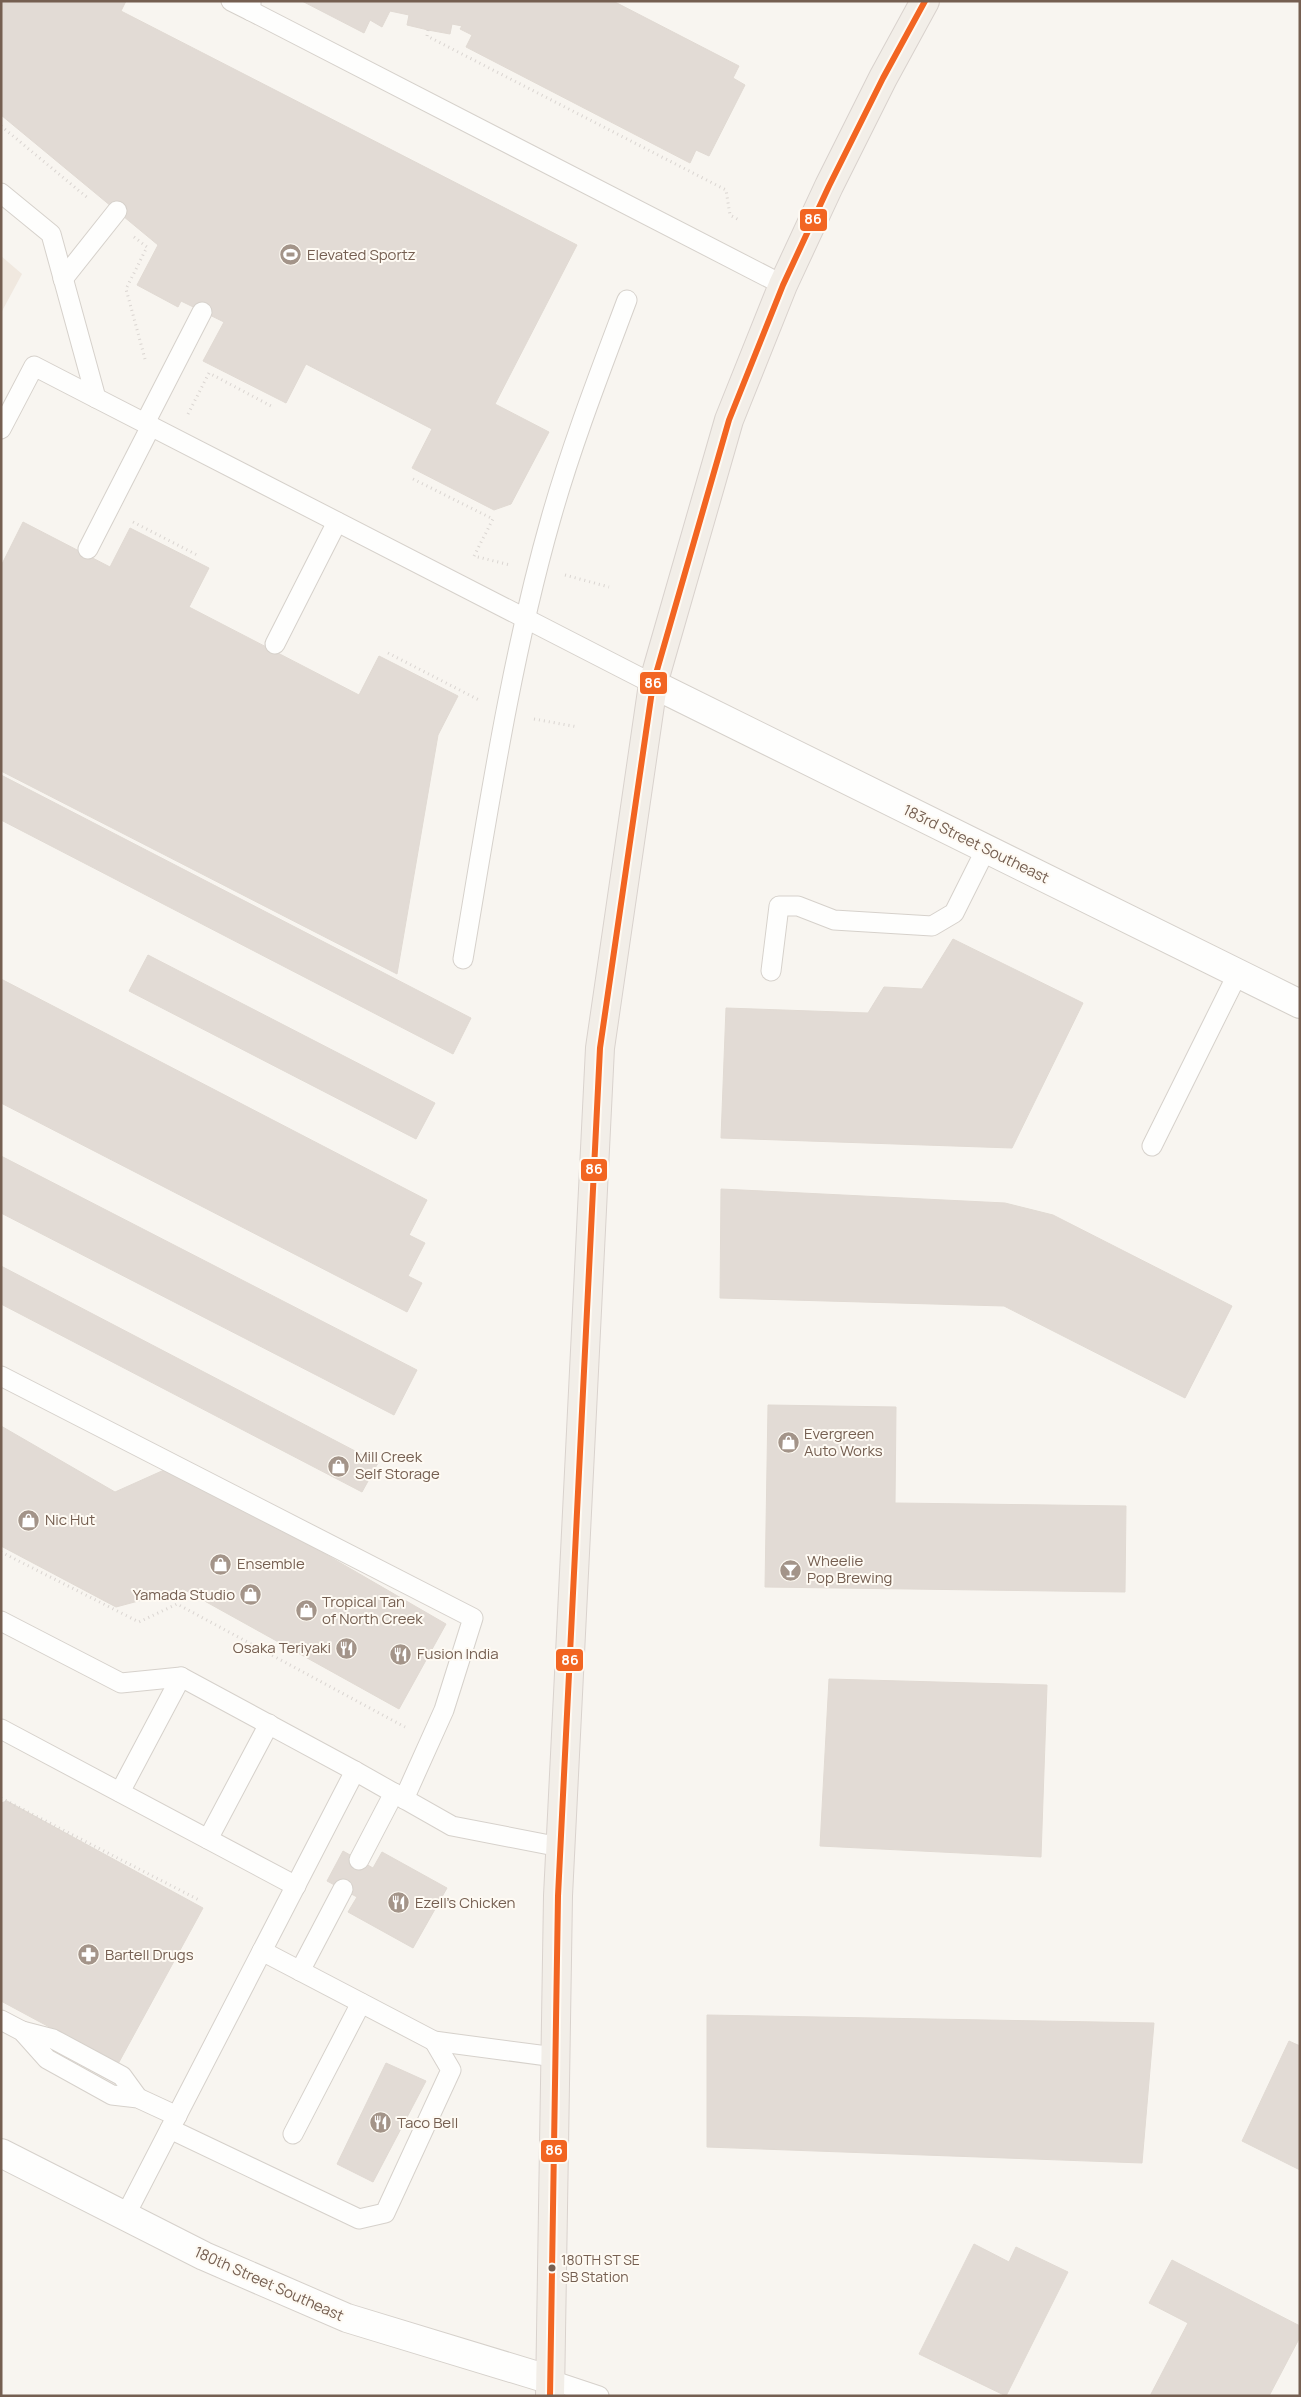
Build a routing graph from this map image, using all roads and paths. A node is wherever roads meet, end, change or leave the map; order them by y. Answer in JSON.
{"nodes":[{"id":1,"x":231,"y":1,"type":"edge"},
{"id":2,"x":925,"y":1,"type":"edge"},
{"id":3,"x":251,"y":6,"type":"edge"},
{"id":4,"x":428,"y":30,"type":"dead end"},
{"id":5,"x":1,"y":193,"type":"edge"},
{"id":6,"x":117,"y":211,"type":"dead end"},
{"id":7,"x":739,"y":220,"type":"dead end"},
{"id":8,"x":63,"y":279,"type":"junction"},
{"id":9,"x":784,"y":285,"type":"junction"},
{"id":10,"x":627,"y":300,"type":"dead end"},
{"id":11,"x":202,"y":312,"type":"dead end"},
{"id":12,"x":96,"y":398,"type":"junction"},
{"id":13,"x":148,"y":425,"type":"junction"},
{"id":14,"x":1,"y":429,"type":"edge"},
{"id":15,"x":413,"y":479,"type":"dead end"},
{"id":16,"x":108,"y":509,"type":"junction"},
{"id":17,"x":337,"y":522,"type":"junction"},
{"id":18,"x":88,"y":549,"type":"dead end"},
{"id":19,"x":197,"y":555,"type":"dead end"},
{"id":20,"x":538,"y":571,"type":"junction"},
{"id":21,"x":609,"y":587,"type":"dead end"},
{"id":22,"x":527,"y":620,"type":"junction"},
{"id":23,"x":275,"y":644,"type":"dead end"},
{"id":24,"x":653,"y":684,"type":"junction"},
{"id":25,"x":986,"y":849,"type":"junction"},
{"id":26,"x":463,"y":959,"type":"dead end"},
{"id":27,"x":771,"y":971,"type":"dead end"},
{"id":28,"x":1238,"y":973,"type":"junction"},
{"id":29,"x":1300,"y":1004,"type":"edge"},
{"id":30,"x":1152,"y":1146,"type":"dead end"},
{"id":31,"x":1,"y":1376,"type":"edge"},
{"id":32,"x":1,"y":1552,"type":"edge"},
{"id":33,"x":1,"y":1621,"type":"edge"},
{"id":34,"x":181,"y":1677,"type":"junction"},
{"id":35,"x":269,"y":1724,"type":"junction"},
{"id":36,"x":1,"y":1729,"type":"edge"},
{"id":37,"x":412,"y":1731,"type":"dead end"},
{"id":38,"x":355,"y":1771,"type":"junction"},
{"id":39,"x":120,"y":1792,"type":"junction"},
{"id":40,"x":399,"y":1796,"type":"junction"},
{"id":41,"x":1,"y":1798,"type":"edge"},
{"id":42,"x":208,"y":1839,"type":"junction"},
{"id":43,"x":560,"y":1847,"type":"junction"},
{"id":44,"x":359,"y":1860,"type":"dead end"},
{"id":45,"x":296,"y":1886,"type":"junction"},
{"id":46,"x":343,"y":1889,"type":"dead end"},
{"id":47,"x":201,"y":1901,"type":"dead end"},
{"id":48,"x":262,"y":1951,"type":"junction"},
{"id":49,"x":300,"y":1971,"type":"junction"},
{"id":50,"x":361,"y":2003,"type":"junction"},
{"id":51,"x":1,"y":2020,"type":"edge"},
{"id":52,"x":434,"y":2041,"type":"junction"},
{"id":53,"x":555,"y":2057,"type":"junction"},
{"id":54,"x":173,"y":2123,"type":"junction"},
{"id":55,"x":293,"y":2134,"type":"dead end"},
{"id":56,"x":1,"y":2153,"type":"edge"},
{"id":57,"x":125,"y":2216,"type":"junction"},
{"id":58,"x":551,"y":2388,"type":"edge"},
{"id":59,"x":599,"y":2396,"type":"edge"}],
"edges":[{"from":1,"to":3,"type":"lane"},
{"from":2,"to":9,"type":"main road"},
{"from":3,"to":9,"type":"lane"},
{"from":4,"to":7,"type":"path"},
{"from":5,"to":8,"type":"lane"},
{"from":6,"to":8,"type":"lane"},
{"from":8,"to":12,"type":"lane"},
{"from":9,"to":24,"type":"main road"},
{"from":10,"to":20,"type":"lane"},
{"from":11,"to":13,"type":"lane"},
{"from":12,"to":13,"type":"lane"},
{"from":12,"to":14,"type":"lane"},
{"from":13,"to":16,"type":"lane"},
{"from":13,"to":17,"type":"lane"},
{"from":15,"to":20,"type":"path"},
{"from":16,"to":18,"type":"lane"},
{"from":16,"to":19,"type":"path"},
{"from":17,"to":22,"type":"lane"},
{"from":17,"to":23,"type":"lane"},
{"from":20,"to":21,"type":"path"},
{"from":20,"to":22,"type":"lane"},
{"from":22,"to":24,"type":"lane"},
{"from":22,"to":26,"type":"lane"},
{"from":24,"to":25,"type":"street","name":"183rd Street Southeast"},
{"from":24,"to":43,"type":"main road"},
{"from":25,"to":27,"type":"lane"},
{"from":25,"to":28,"type":"street","name":"183rd Street Southeast"},
{"from":28,"to":29,"type":"street","name":"183rd Street Southeast"},
{"from":28,"to":30,"type":"lane"},
{"from":31,"to":40,"type":"lane"},
{"from":32,"to":37,"type":"path"},
{"from":33,"to":34,"type":"lane"},
{"from":34,"to":35,"type":"lane"},
{"from":34,"to":39,"type":"lane"},
{"from":35,"to":38,"type":"lane"},
{"from":35,"to":42,"type":"lane"},
{"from":36,"to":39,"type":"lane"},
{"from":38,"to":40,"type":"lane"},
{"from":38,"to":45,"type":"lane"},
{"from":39,"to":42,"type":"lane"},
{"from":40,"to":43,"type":"lane"},
{"from":40,"to":44,"type":"lane"},
{"from":41,"to":47,"type":"path"},
{"from":42,"to":45,"type":"lane"},
{"from":43,"to":53,"type":"main road"},
{"from":45,"to":48,"type":"lane"},
{"from":46,"to":49,"type":"lane"},
{"from":48,"to":49,"type":"lane"},
{"from":48,"to":54,"type":"lane"},
{"from":49,"to":50,"type":"lane"},
{"from":50,"to":52,"type":"lane"},
{"from":50,"to":55,"type":"lane"},
{"from":51,"to":54,"type":"lane"},
{"from":52,"to":53,"type":"lane"},
{"from":52,"to":54,"type":"lane"},
{"from":53,"to":58,"type":"main road"},
{"from":54,"to":57,"type":"lane"},
{"from":56,"to":57,"type":"street","name":"180th Street Southeast"},
{"from":57,"to":58,"type":"street","name":"180th Street Southeast"},
{"from":58,"to":59,"type":"lane"}]}
